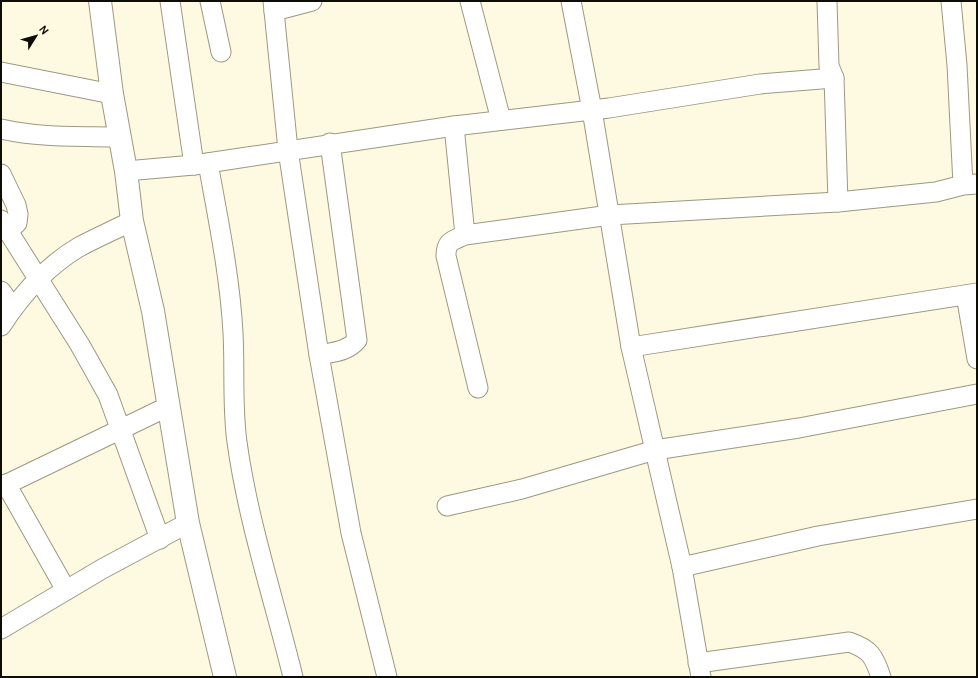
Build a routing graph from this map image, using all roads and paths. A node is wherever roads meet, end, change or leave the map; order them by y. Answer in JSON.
{"nodes":[{"id":1,"x":100,"y":1,"type":"edge"},
{"id":2,"x":170,"y":1,"type":"edge"},
{"id":3,"x":210,"y":1,"type":"edge"},
{"id":4,"x":312,"y":1,"type":"edge"},
{"id":5,"x":470,"y":1,"type":"edge"},
{"id":6,"x":571,"y":1,"type":"edge"},
{"id":7,"x":827,"y":1,"type":"edge"},
{"id":8,"x":951,"y":1,"type":"edge"},
{"id":9,"x":273,"y":6,"type":"edge"},
{"id":10,"x":221,"y":52,"type":"dead end"},
{"id":11,"x":1,"y":72,"type":"edge"},
{"id":12,"x":834,"y":78,"type":"junction"},
{"id":13,"x":112,"y":94,"type":"junction"},
{"id":14,"x":592,"y":110,"type":"junction"},
{"id":15,"x":501,"y":120,"type":"junction"},
{"id":16,"x":454,"y":126,"type":"junction"},
{"id":17,"x":1,"y":129,"type":"edge"},
{"id":18,"x":120,"y":137,"type":"junction"},
{"id":19,"x":330,"y":143,"type":"junction"},
{"id":20,"x":288,"y":150,"type":"junction"},
{"id":21,"x":201,"y":164,"type":"junction"},
{"id":22,"x":126,"y":171,"type":"junction"},
{"id":23,"x":1,"y":174,"type":"edge"},
{"id":24,"x":970,"y":184,"type":"edge"},
{"id":25,"x":838,"y":202,"type":"junction"},
{"id":26,"x":610,"y":215,"type":"junction"},
{"id":27,"x":132,"y":221,"type":"junction"},
{"id":28,"x":4,"y":225,"type":"edge"},
{"id":29,"x":465,"y":235,"type":"junction"},
{"id":30,"x":38,"y":280,"type":"junction"},
{"id":31,"x":1,"y":291,"type":"edge"},
{"id":32,"x":972,"y":294,"type":"edge"},
{"id":33,"x":13,"y":308,"type":"junction"},
{"id":34,"x":1,"y":326,"type":"edge"},
{"id":35,"x":631,"y":347,"type":"junction"},
{"id":36,"x":319,"y":355,"type":"junction"},
{"id":37,"x":977,"y":359,"type":"edge"},
{"id":38,"x":478,"y":388,"type":"dead end"},
{"id":39,"x":977,"y":394,"type":"edge"},
{"id":40,"x":169,"y":406,"type":"junction"},
{"id":41,"x":119,"y":430,"type":"junction"},
{"id":42,"x":655,"y":450,"type":"junction"},
{"id":43,"x":3,"y":486,"type":"edge"},
{"id":44,"x":448,"y":506,"type":"dead end"},
{"id":45,"x":977,"y":509,"type":"edge"},
{"id":46,"x":188,"y":523,"type":"junction"},
{"id":47,"x":160,"y":539,"type":"junction"},
{"id":48,"x":682,"y":567,"type":"junction"},
{"id":49,"x":66,"y":590,"type":"junction"},
{"id":50,"x":1,"y":629,"type":"edge"},
{"id":51,"x":699,"y":670,"type":"edge"},
{"id":52,"x":225,"y":677,"type":"edge"},
{"id":53,"x":292,"y":677,"type":"edge"},
{"id":54,"x":387,"y":677,"type":"edge"},
{"id":55,"x":881,"y":677,"type":"edge"}],
"edges":[{"from":1,"to":13,"type":"street"},
{"from":2,"to":21,"type":"street"},
{"from":3,"to":10,"type":"street"},
{"from":4,"to":9,"type":"street"},
{"from":5,"to":15,"type":"street"},
{"from":6,"to":14,"type":"street"},
{"from":7,"to":12,"type":"street"},
{"from":8,"to":24,"type":"street"},
{"from":9,"to":20,"type":"street"},
{"from":11,"to":13,"type":"street"},
{"from":12,"to":14,"type":"street"},
{"from":12,"to":25,"type":"street"},
{"from":13,"to":18,"type":"street"},
{"from":14,"to":15,"type":"street"},
{"from":14,"to":26,"type":"street"},
{"from":15,"to":16,"type":"street"},
{"from":16,"to":19,"type":"street"},
{"from":16,"to":29,"type":"street"},
{"from":17,"to":18,"type":"street"},
{"from":18,"to":22,"type":"street"},
{"from":19,"to":20,"type":"street"},
{"from":19,"to":36,"type":"street"},
{"from":20,"to":21,"type":"street"},
{"from":20,"to":36,"type":"street"},
{"from":21,"to":22,"type":"street"},
{"from":21,"to":53,"type":"street"},
{"from":22,"to":27,"type":"street"},
{"from":23,"to":28,"type":"street"},
{"from":24,"to":25,"type":"street"},
{"from":25,"to":26,"type":"street"},
{"from":26,"to":29,"type":"street"},
{"from":26,"to":35,"type":"street"},
{"from":27,"to":30,"type":"street"},
{"from":27,"to":40,"type":"street"},
{"from":28,"to":30,"type":"street"},
{"from":29,"to":38,"type":"street"},
{"from":30,"to":33,"type":"street"},
{"from":30,"to":41,"type":"street"},
{"from":31,"to":33,"type":"street"},
{"from":32,"to":35,"type":"street"},
{"from":32,"to":37,"type":"street"},
{"from":33,"to":34,"type":"street"},
{"from":35,"to":42,"type":"street"},
{"from":36,"to":54,"type":"street"},
{"from":39,"to":42,"type":"street"},
{"from":40,"to":41,"type":"street"},
{"from":40,"to":46,"type":"street"},
{"from":41,"to":43,"type":"street"},
{"from":41,"to":47,"type":"street"},
{"from":42,"to":44,"type":"street"},
{"from":42,"to":48,"type":"street"},
{"from":43,"to":49,"type":"street"},
{"from":45,"to":48,"type":"street"},
{"from":46,"to":47,"type":"street"},
{"from":46,"to":52,"type":"street"},
{"from":47,"to":49,"type":"street"},
{"from":48,"to":51,"type":"street"},
{"from":49,"to":50,"type":"street"},
{"from":51,"to":55,"type":"street"}]}
